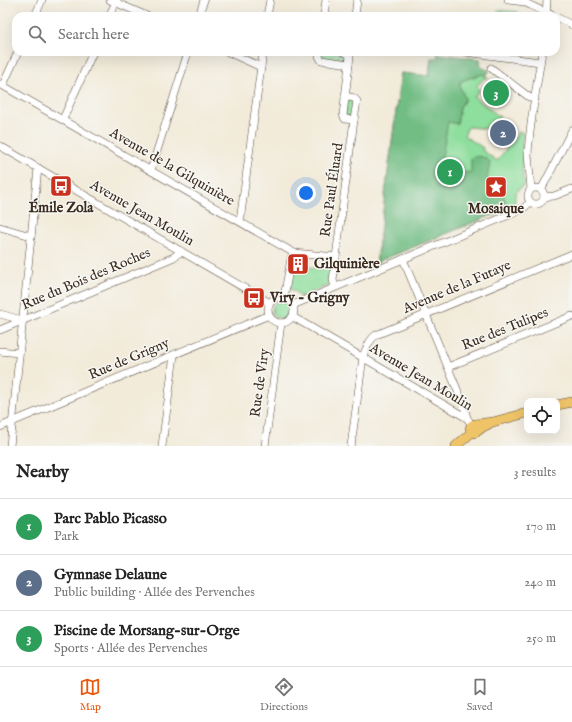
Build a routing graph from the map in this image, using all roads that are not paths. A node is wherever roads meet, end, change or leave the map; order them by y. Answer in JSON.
{"nodes":[{"id":1,"x":42,"y":0,"type":"edge"},
{"id":2,"x":204,"y":0,"type":"edge"},
{"id":3,"x":270,"y":0,"type":"edge"},
{"id":4,"x":326,"y":0,"type":"edge"},
{"id":5,"x":357,"y":0,"type":"edge"},
{"id":6,"x":508,"y":0,"type":"edge"},
{"id":7,"x":547,"y":0,"type":"edge"},
{"id":8,"x":114,"y":1,"type":"edge"},
{"id":9,"x":523,"y":1,"type":"edge"},
{"id":10,"x":37,"y":12,"type":"edge"},
{"id":11,"x":110,"y":12,"type":"edge"},
{"id":12,"x":138,"y":12,"type":"edge"},
{"id":13,"x":200,"y":12,"type":"edge"},
{"id":14,"x":268,"y":12,"type":"edge"},
{"id":15,"x":324,"y":12,"type":"edge"},
{"id":16,"x":356,"y":12,"type":"edge"},
{"id":17,"x":541,"y":12,"type":"edge"},
{"id":18,"x":543,"y":12,"type":"edge"},
{"id":19,"x":560,"y":19,"type":"edge"},
{"id":20,"x":572,"y":25,"type":"edge"},
{"id":21,"x":16,"y":56,"type":"edge"},
{"id":22,"x":91,"y":56,"type":"edge"},
{"id":23,"x":187,"y":56,"type":"edge"},
{"id":24,"x":237,"y":56,"type":"edge"},
{"id":25,"x":262,"y":56,"type":"edge"},
{"id":26,"x":319,"y":56,"type":"edge"},
{"id":27,"x":350,"y":56,"type":"edge"},
{"id":28,"x":496,"y":56,"type":"edge"},
{"id":29,"x":541,"y":56,"type":"edge"},
{"id":30,"x":540,"y":62,"type":"junction"},
{"id":31,"x":349,"y":64,"type":"junction"},
{"id":32,"x":261,"y":67,"type":"junction"},
{"id":33,"x":491,"y":68,"type":"dead end"},
{"id":34,"x":2,"y":85,"type":"edge"},
{"id":35,"x":345,"y":96,"type":"junction"},
{"id":36,"x":535,"y":99,"type":"junction"},
{"id":37,"x":63,"y":119,"type":"junction"},
{"id":38,"x":354,"y":120,"type":"junction"},
{"id":39,"x":572,"y":130,"type":"edge"},
{"id":40,"x":0,"y":146,"type":"edge"},
{"id":41,"x":38,"y":168,"type":"junction"},
{"id":42,"x":151,"y":170,"type":"junction"},
{"id":43,"x":531,"y":189,"type":"junction"},
{"id":44,"x":572,"y":189,"type":"edge"},
{"id":45,"x":542,"y":194,"type":"junction"},
{"id":46,"x":530,"y":202,"type":"junction"},
{"id":47,"x":240,"y":221,"type":"junction"},
{"id":48,"x":0,"y":227,"type":"edge"},
{"id":49,"x":31,"y":236,"type":"junction"},
{"id":50,"x":181,"y":251,"type":"junction"},
{"id":51,"x":294,"y":253,"type":"junction"},
{"id":52,"x":572,"y":254,"type":"edge"},
{"id":53,"x":336,"y":258,"type":"junction"},
{"id":54,"x":403,"y":259,"type":"junction"},
{"id":55,"x":335,"y":287,"type":"junction"},
{"id":56,"x":284,"y":297,"type":"junction"},
{"id":57,"x":270,"y":303,"type":"junction"},
{"id":58,"x":293,"y":304,"type":"junction"},
{"id":59,"x":0,"y":314,"type":"edge"},
{"id":60,"x":426,"y":314,"type":"junction"},
{"id":61,"x":268,"y":315,"type":"junction"},
{"id":62,"x":572,"y":316,"type":"edge"},
{"id":63,"x":293,"y":317,"type":"junction"},
{"id":64,"x":22,"y":320,"type":"junction"},
{"id":65,"x":281,"y":324,"type":"junction"},
{"id":66,"x":0,"y":330,"type":"edge"},
{"id":67,"x":0,"y":351,"type":"edge"},
{"id":68,"x":19,"y":353,"type":"junction"},
{"id":69,"x":174,"y":355,"type":"junction"},
{"id":70,"x":363,"y":357,"type":"junction"},
{"id":71,"x":448,"y":367,"type":"junction"},
{"id":72,"x":572,"y":402,"type":"edge"},
{"id":73,"x":560,"y":404,"type":"edge"},
{"id":74,"x":524,"y":414,"type":"edge"},
{"id":75,"x":13,"y":422,"type":"junction"},
{"id":76,"x":473,"y":426,"type":"junction"},
{"id":77,"x":0,"y":427,"type":"edge"},
{"id":78,"x":10,"y":446,"type":"edge"},
{"id":79,"x":162,"y":446,"type":"edge"},
{"id":80,"x":264,"y":446,"type":"edge"},
{"id":81,"x":351,"y":446,"type":"edge"},
{"id":82,"x":456,"y":446,"type":"edge"}],
"edges":[{"from":1,"to":10,"type":"street"},
{"from":2,"to":13,"type":"street"},
{"from":3,"to":14,"type":"street"},
{"from":4,"to":15,"type":"street"},
{"from":5,"to":16,"type":"street"},
{"from":6,"to":9,"type":"street"},
{"from":7,"to":18,"type":"street"},
{"from":8,"to":11,"type":"street"},
{"from":8,"to":12,"type":"street"},
{"from":9,"to":17,"type":"street"},
{"from":19,"to":20,"type":"street"},
{"from":21,"to":34,"type":"street"},
{"from":22,"to":37,"type":"street"},
{"from":23,"to":42,"type":"street"},
{"from":24,"to":32,"type":"street"},
{"from":25,"to":32,"type":"street"},
{"from":26,"to":31,"type":"street"},
{"from":27,"to":31,"type":"street"},
{"from":28,"to":30,"type":"street"},
{"from":29,"to":30,"type":"street"},
{"from":30,"to":36,"type":"street"},
{"from":31,"to":35,"type":"street"},
{"from":32,"to":47,"type":"street"},
{"from":33,"to":36,"type":"street"},
{"from":34,"to":37,"type":"street","name":"Avenue de la Gilquinière"},
{"from":35,"to":38,"type":"street"},
{"from":35,"to":38,"type":"street","name":"Rue Paul Éluard"},
{"from":36,"to":43,"type":"street"},
{"from":37,"to":42,"type":"street","name":"Avenue de la Gilquinière"},
{"from":38,"to":53,"type":"street","name":"Rue Paul Éluard"},
{"from":39,"to":45,"type":"street"},
{"from":40,"to":41,"type":"street","name":"Avenue Jean Moulin"},
{"from":41,"to":49,"type":"street"},
{"from":41,"to":50,"type":"street","name":"Avenue Jean Moulin"},
{"from":42,"to":47,"type":"street","name":"Avenue de la Gilquinière"},
{"from":43,"to":45,"type":"street"},
{"from":43,"to":46,"type":"street"},
{"from":44,"to":45,"type":"street"},
{"from":45,"to":46,"type":"street"},
{"from":46,"to":54,"type":"street"},
{"from":47,"to":51,"type":"street","name":"Avenue de la Gilquinière"},
{"from":48,"to":49,"type":"street"},
{"from":49,"to":64,"type":"street"},
{"from":50,"to":57,"type":"street","name":"Avenue Jean Moulin"},
{"from":50,"to":64,"type":"street","name":"Rue du Bois des Roches"},
{"from":51,"to":53,"type":"street","name":"Avenue de la Gilquinière"},
{"from":51,"to":56,"type":"street"},
{"from":52,"to":60,"type":"street","name":"Avenue de la Futaye"},
{"from":53,"to":55,"type":"street","name":"Rue Paul Éluard"},
{"from":54,"to":55,"type":"street"},
{"from":54,"to":60,"type":"street"},
{"from":55,"to":58,"type":"street"},
{"from":56,"to":57,"type":"street"},
{"from":56,"to":58,"type":"street"},
{"from":57,"to":61,"type":"street"},
{"from":58,"to":63,"type":"street"},
{"from":59,"to":64,"type":"street"},
{"from":60,"to":70,"type":"street","name":"Avenue de la Futaye"},
{"from":60,"to":71,"type":"street"},
{"from":61,"to":65,"type":"street"},
{"from":61,"to":69,"type":"street","name":"Rue de Grigny"},
{"from":62,"to":71,"type":"street","name":"Rue des Tulipes"},
{"from":63,"to":65,"type":"street"},
{"from":63,"to":70,"type":"street","name":"Avenue Jean Moulin"},
{"from":64,"to":66,"type":"street","name":"Rue du Bois des Roches"},
{"from":64,"to":68,"type":"street"},
{"from":65,"to":80,"type":"street","name":"Rue de Viry"},
{"from":67,"to":68,"type":"street"},
{"from":68,"to":75,"type":"street"},
{"from":69,"to":75,"type":"street","name":"Rue de Grigny"},
{"from":69,"to":79,"type":"street"},
{"from":70,"to":76,"type":"street","name":"Avenue Jean Moulin"},
{"from":70,"to":81,"type":"street","name":"Avenue de la Futaye"},
{"from":71,"to":76,"type":"street"},
{"from":72,"to":73,"type":"main road"},
{"from":74,"to":76,"type":"main road"},
{"from":75,"to":77,"type":"street","name":"Rue de Grigny"},
{"from":75,"to":78,"type":"street"},
{"from":76,"to":82,"type":"main road"}]}
